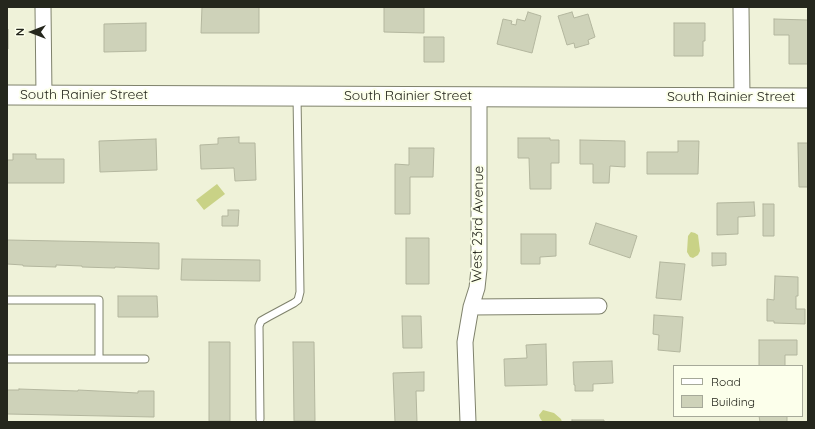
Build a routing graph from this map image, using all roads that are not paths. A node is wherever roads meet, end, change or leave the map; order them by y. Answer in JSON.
{"nodes":[{"id":1,"x":43,"y":7,"type":"edge"},
{"id":2,"x":741,"y":7,"type":"edge"},
{"id":3,"x":7,"y":95,"type":"edge"},
{"id":4,"x":44,"y":95,"type":"junction"},
{"id":5,"x":297,"y":96,"type":"junction"},
{"id":6,"x":479,"y":96,"type":"junction"},
{"id":7,"x":742,"y":97,"type":"junction"},
{"id":8,"x":808,"y":98,"type":"edge"},
{"id":9,"x":7,"y":300,"type":"edge"},
{"id":10,"x":599,"y":306,"type":"dead end"},
{"id":11,"x":471,"y":307,"type":"junction"},
{"id":12,"x":7,"y":359,"type":"edge"},
{"id":13,"x":99,"y":359,"type":"junction"},
{"id":14,"x":145,"y":359,"type":"dead end"},
{"id":15,"x":260,"y":419,"type":"dead end"},
{"id":16,"x":468,"y":422,"type":"edge"}],
"edges":[{"from":1,"to":4,"type":"street"},
{"from":2,"to":7,"type":"street"},
{"from":3,"to":4,"type":"street","name":"South Rainier Street"},
{"from":4,"to":5,"type":"street","name":"South Rainier Street"},
{"from":5,"to":6,"type":"street","name":"South Rainier Street"},
{"from":5,"to":15,"type":"lane"},
{"from":6,"to":7,"type":"street","name":"South Rainier Street"},
{"from":6,"to":11,"type":"street","name":"West 23rd Avenue"},
{"from":7,"to":8,"type":"street","name":"South Rainier Street"},
{"from":9,"to":13,"type":"lane"},
{"from":10,"to":11,"type":"street"},
{"from":11,"to":16,"type":"street","name":"West 23rd Avenue"},
{"from":12,"to":13,"type":"lane"},
{"from":13,"to":14,"type":"lane"}]}
